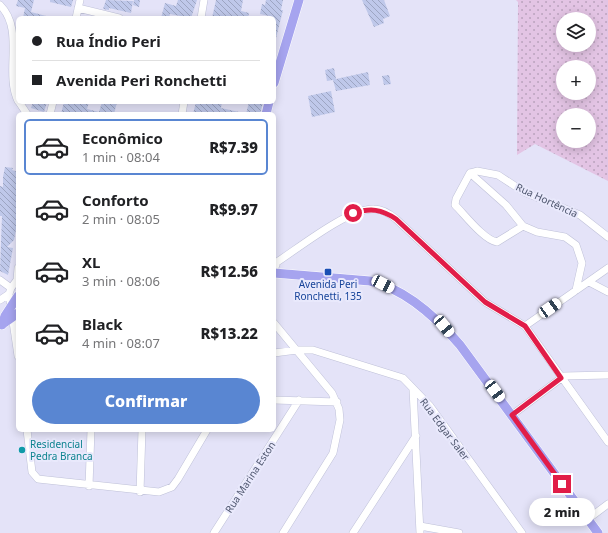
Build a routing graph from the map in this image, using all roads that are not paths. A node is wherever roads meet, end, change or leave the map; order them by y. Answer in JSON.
{"nodes":[{"id":1,"x":80,"y":0,"type":"edge"},
{"id":2,"x":204,"y":0,"type":"edge"},
{"id":3,"x":299,"y":0,"type":"edge"},
{"id":4,"x":0,"y":4,"type":"edge"},
{"id":5,"x":78,"y":8,"type":"junction"},
{"id":6,"x":76,"y":16,"type":"edge"},
{"id":7,"x":111,"y":16,"type":"edge"},
{"id":8,"x":201,"y":16,"type":"edge"},
{"id":9,"x":276,"y":76,"type":"edge"},
{"id":10,"x":16,"y":95,"type":"edge"},
{"id":11,"x":470,"y":173,"type":"junction"},
{"id":12,"x":523,"y":226,"type":"junction"},
{"id":13,"x":608,"y":237,"type":"edge"},
{"id":14,"x":276,"y":265,"type":"edge"},
{"id":15,"x":608,"y":268,"type":"edge"},
{"id":16,"x":276,"y":271,"type":"edge"},
{"id":17,"x":0,"y":280,"type":"edge"},
{"id":18,"x":589,"y":282,"type":"junction"},
{"id":19,"x":576,"y":290,"type":"junction"},
{"id":20,"x":608,"y":292,"type":"edge"},
{"id":21,"x":13,"y":293,"type":"edge"},
{"id":22,"x":0,"y":300,"type":"edge"},
{"id":23,"x":14,"y":312,"type":"edge"},
{"id":24,"x":276,"y":325,"type":"edge"},
{"id":25,"x":1,"y":326,"type":"edge"},
{"id":26,"x":525,"y":326,"type":"junction"},
{"id":27,"x":16,"y":334,"type":"edge"},
{"id":28,"x":297,"y":350,"type":"junction"},
{"id":29,"x":276,"y":353,"type":"edge"},
{"id":30,"x":608,"y":375,"type":"edge"},
{"id":31,"x":561,"y":378,"type":"junction"},
{"id":32,"x":413,"y":389,"type":"junction"},
{"id":33,"x":276,"y":400,"type":"edge"},
{"id":34,"x":299,"y":400,"type":"junction"},
{"id":35,"x":336,"y":402,"type":"junction"},
{"id":36,"x":512,"y":415,"type":"junction"},
{"id":37,"x":27,"y":432,"type":"edge"},
{"id":38,"x":91,"y":432,"type":"edge"},
{"id":39,"x":142,"y":432,"type":"edge"},
{"id":40,"x":206,"y":432,"type":"edge"},
{"id":41,"x":416,"y":436,"type":"junction"},
{"id":42,"x":608,"y":442,"type":"edge"},
{"id":43,"x":90,"y":486,"type":"junction"},
{"id":44,"x":140,"y":492,"type":"junction"},
{"id":45,"x":608,"y":504,"type":"edge"},
{"id":46,"x":588,"y":519,"type":"junction"},
{"id":47,"x":420,"y":529,"type":"edge"},
{"id":48,"x":214,"y":533,"type":"edge"},
{"id":49,"x":284,"y":533,"type":"edge"},
{"id":50,"x":354,"y":533,"type":"edge"},
{"id":51,"x":459,"y":533,"type":"edge"},
{"id":52,"x":522,"y":533,"type":"edge"},
{"id":53,"x":598,"y":533,"type":"edge"}],
"edges":[{"from":1,"to":5,"type":"street"},
{"from":2,"to":8,"type":"street"},
{"from":3,"to":9,"type":"main road"},
{"from":4,"to":10,"type":"street"},
{"from":5,"to":6,"type":"street"},
{"from":5,"to":7,"type":"street"},
{"from":11,"to":12,"type":"street"},
{"from":11,"to":12,"type":"street"},
{"from":11,"to":13,"type":"street","name":"Rua Hortência"},
{"from":12,"to":19,"type":"street"},
{"from":14,"to":26,"type":"street"},
{"from":15,"to":18,"type":"street"},
{"from":16,"to":36,"type":"main road"},
{"from":17,"to":21,"type":"street"},
{"from":18,"to":19,"type":"street"},
{"from":18,"to":20,"type":"street"},
{"from":19,"to":26,"type":"street"},
{"from":21,"to":22,"type":"street"},
{"from":21,"to":23,"type":"main road"},
{"from":23,"to":25,"type":"main road"},
{"from":23,"to":27,"type":"street"},
{"from":24,"to":28,"type":"street"},
{"from":26,"to":31,"type":"street"},
{"from":28,"to":29,"type":"street","name":"Rua Edgar Saler"},
{"from":28,"to":32,"type":"street","name":"Rua Edgar Saler"},
{"from":28,"to":35,"type":"street"},
{"from":30,"to":31,"type":"street"},
{"from":31,"to":36,"type":"street"},
{"from":31,"to":42,"type":"street"},
{"from":32,"to":41,"type":"street"},
{"from":32,"to":52,"type":"street","name":"Rua Edgar Saler"},
{"from":33,"to":34,"type":"street"},
{"from":34,"to":35,"type":"street"},
{"from":34,"to":48,"type":"street","name":"Rua Marina Eston"},
{"from":35,"to":49,"type":"street"},
{"from":36,"to":46,"type":"main road"},
{"from":37,"to":43,"type":"street"},
{"from":38,"to":43,"type":"street"},
{"from":39,"to":44,"type":"street"},
{"from":40,"to":44,"type":"street"},
{"from":41,"to":47,"type":"street"},
{"from":41,"to":50,"type":"street"},
{"from":43,"to":44,"type":"street"},
{"from":45,"to":46,"type":"street"},
{"from":46,"to":53,"type":"main road"},
{"from":47,"to":51,"type":"street"}]}
